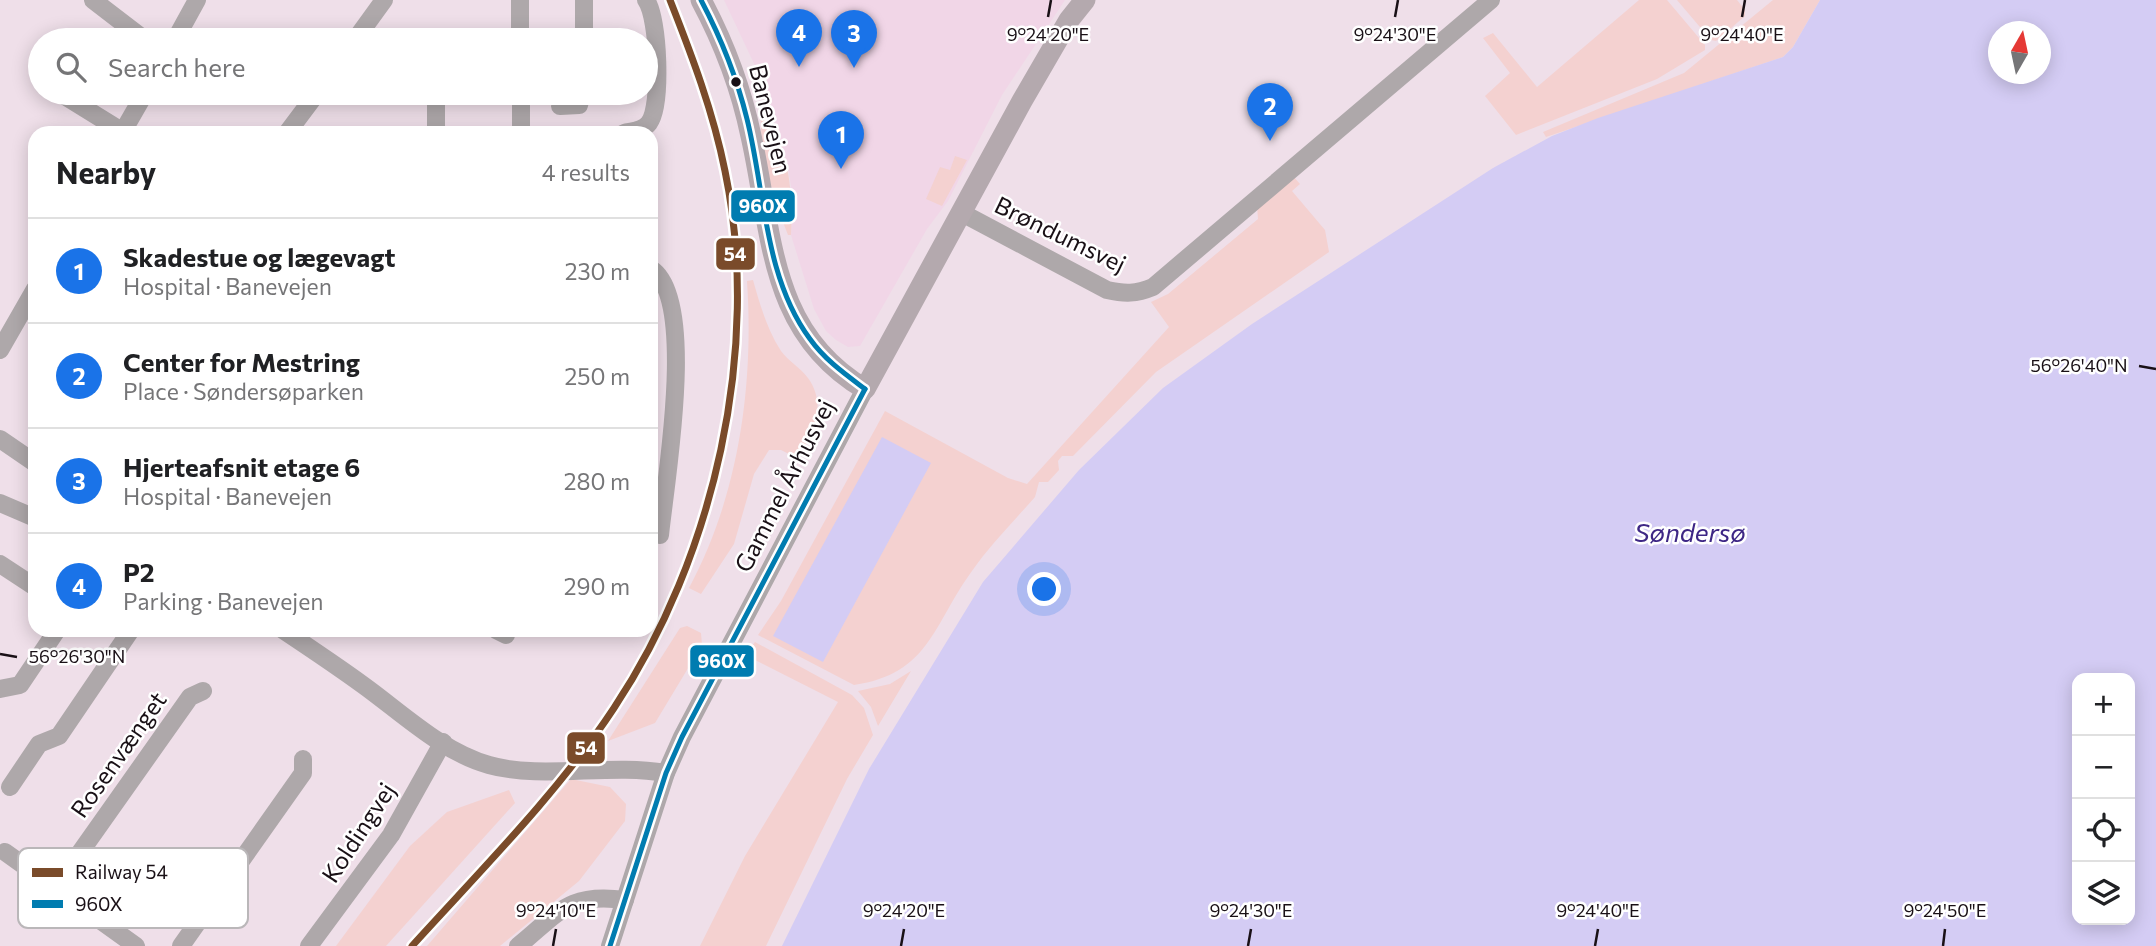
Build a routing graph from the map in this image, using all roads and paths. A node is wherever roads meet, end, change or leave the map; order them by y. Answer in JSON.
{"nodes":[{"id":1,"x":93,"y":0,"type":"edge"},
{"id":2,"x":197,"y":0,"type":"edge"},
{"id":3,"x":384,"y":0,"type":"edge"},
{"id":4,"x":584,"y":0,"type":"edge"},
{"id":5,"x":646,"y":0,"type":"edge"},
{"id":6,"x":701,"y":0,"type":"edge"},
{"id":7,"x":1085,"y":0,"type":"edge"},
{"id":8,"x":1491,"y":0,"type":"edge"},
{"id":9,"x":515,"y":2,"type":"edge"},
{"id":10,"x":129,"y":28,"type":"edge"},
{"id":11,"x":182,"y":28,"type":"edge"},
{"id":12,"x":364,"y":28,"type":"edge"},
{"id":13,"x":518,"y":28,"type":"edge"},
{"id":14,"x":584,"y":28,"type":"edge"},
{"id":15,"x":656,"y":28,"type":"edge"},
{"id":16,"x":79,"y":105,"type":"edge"},
{"id":17,"x":138,"y":105,"type":"edge"},
{"id":18,"x":308,"y":105,"type":"edge"},
{"id":19,"x":436,"y":105,"type":"edge"},
{"id":20,"x":520,"y":105,"type":"edge"},
{"id":21,"x":570,"y":105,"type":"edge"},
{"id":22,"x":655,"y":105,"type":"edge"},
{"id":23,"x":560,"y":106,"type":"dead end"},
{"id":24,"x":112,"y":126,"type":"edge"},
{"id":25,"x":126,"y":126,"type":"edge"},
{"id":26,"x":292,"y":126,"type":"edge"},
{"id":27,"x":436,"y":126,"type":"edge"},
{"id":28,"x":521,"y":126,"type":"edge"},
{"id":29,"x":645,"y":126,"type":"edge"},
{"id":30,"x":962,"y":213,"type":"junction"},
{"id":31,"x":658,"y":277,"type":"edge"},
{"id":32,"x":28,"y":302,"type":"edge"},
{"id":33,"x":0,"y":350,"type":"edge"},
{"id":34,"x":864,"y":389,"type":"junction"},
{"id":35,"x":0,"y":439,"type":"edge"},
{"id":36,"x":28,"y":458,"type":"edge"},
{"id":37,"x":0,"y":503,"type":"edge"},
{"id":38,"x":28,"y":515,"type":"edge"},
{"id":39,"x":660,"y":535,"type":"dead end"},
{"id":40,"x":0,"y":564,"type":"edge"},
{"id":41,"x":28,"y":582,"type":"edge"},
{"id":42,"x":52,"y":637,"type":"edge"},
{"id":43,"x":126,"y":637,"type":"edge"},
{"id":44,"x":293,"y":637,"type":"edge"},
{"id":45,"x":0,"y":689,"type":"edge"},
{"id":46,"x":203,"y":691,"type":"dead end"},
{"id":47,"x":443,"y":743,"type":"junction"},
{"id":48,"x":303,"y":759,"type":"dead end"},
{"id":49,"x":666,"y":773,"type":"junction"},
{"id":50,"x":10,"y":787,"type":"dead end"},
{"id":51,"x":83,"y":848,"type":"edge"},
{"id":52,"x":248,"y":851,"type":"edge"},
{"id":53,"x":5,"y":852,"type":"dead end"},
{"id":54,"x":18,"y":861,"type":"edge"},
{"id":55,"x":625,"y":900,"type":"junction"},
{"id":56,"x":111,"y":928,"type":"edge"},
{"id":57,"x":194,"y":928,"type":"edge"},
{"id":58,"x":136,"y":946,"type":"edge"},
{"id":59,"x":181,"y":946,"type":"edge"},
{"id":60,"x":309,"y":946,"type":"edge"},
{"id":61,"x":518,"y":946,"type":"edge"},
{"id":62,"x":610,"y":946,"type":"edge"}],
"edges":[{"from":1,"to":10,"type":"street"},
{"from":2,"to":11,"type":"street"},
{"from":3,"to":12,"type":"street"},
{"from":4,"to":14,"type":"street"},
{"from":5,"to":15,"type":"street"},
{"from":6,"to":34,"type":"main road","name":"Banevejen"},
{"from":7,"to":30,"type":"main road","name":"Gammel Århusvej"},
{"from":8,"to":30,"type":"street","name":"Brøndumsvej"},
{"from":9,"to":13,"type":"street"},
{"from":16,"to":24,"type":"street"},
{"from":17,"to":25,"type":"street"},
{"from":18,"to":26,"type":"street"},
{"from":19,"to":27,"type":"street"},
{"from":20,"to":28,"type":"street"},
{"from":21,"to":23,"type":"street"},
{"from":22,"to":29,"type":"street"},
{"from":30,"to":34,"type":"main road","name":"Gammel Århusvej"},
{"from":31,"to":39,"type":"street"},
{"from":32,"to":33,"type":"street"},
{"from":34,"to":49,"type":"street","name":"Gammel Århusvej"},
{"from":35,"to":36,"type":"street"},
{"from":37,"to":38,"type":"street"},
{"from":40,"to":41,"type":"street"},
{"from":42,"to":45,"type":"street"},
{"from":43,"to":50,"type":"street"},
{"from":44,"to":47,"type":"street"},
{"from":46,"to":51,"type":"street","name":"Rosenvænget"},
{"from":47,"to":49,"type":"street"},
{"from":47,"to":60,"type":"street","name":"Koldingvej"},
{"from":48,"to":52,"type":"street"},
{"from":49,"to":55,"type":"street","name":"Gammel Århusvej"},
{"from":53,"to":54,"type":"street"},
{"from":55,"to":61,"type":"street"},
{"from":55,"to":62,"type":"street","name":"Gammel Århusvej"},
{"from":56,"to":58,"type":"street"},
{"from":57,"to":59,"type":"street"}]}
